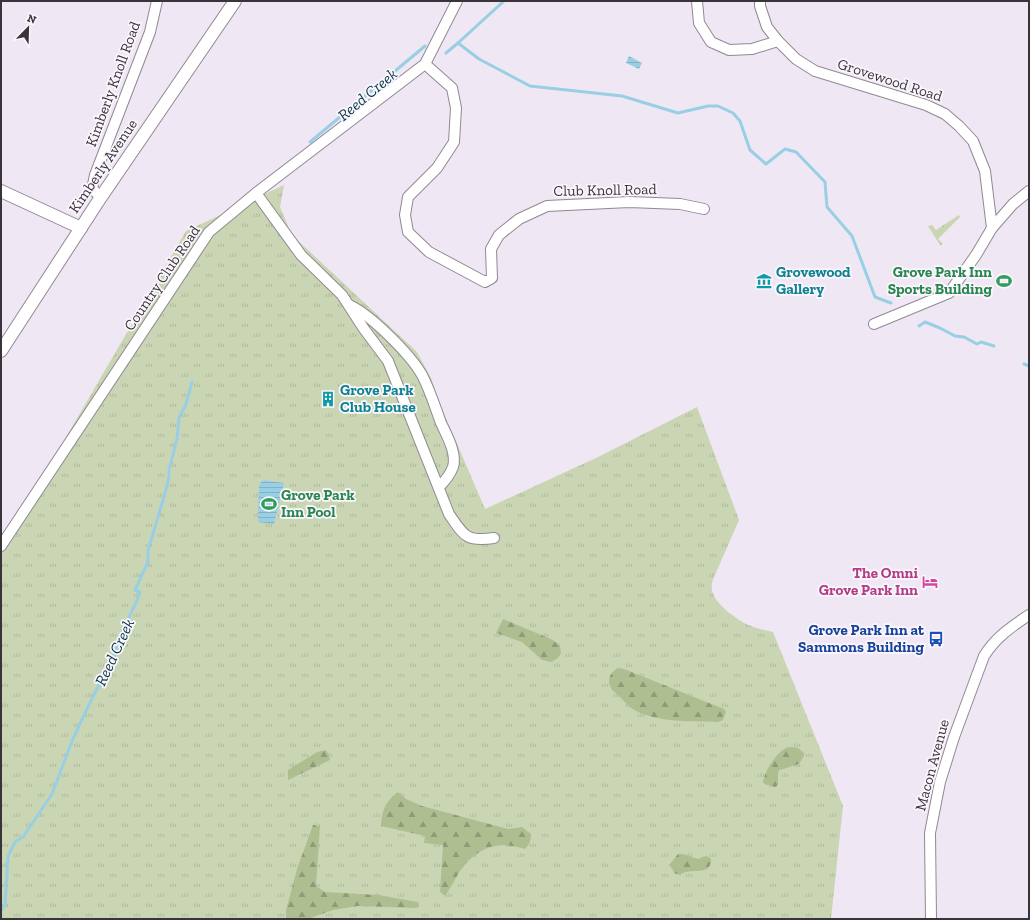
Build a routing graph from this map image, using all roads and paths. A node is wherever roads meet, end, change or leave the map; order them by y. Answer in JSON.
{"nodes":[{"id":1,"x":157,"y":1,"type":"edge"},
{"id":2,"x":235,"y":1,"type":"edge"},
{"id":3,"x":457,"y":1,"type":"edge"},
{"id":4,"x":697,"y":1,"type":"edge"},
{"id":5,"x":760,"y":1,"type":"edge"},
{"id":6,"x":778,"y":41,"type":"junction"},
{"id":7,"x":425,"y":64,"type":"junction"},
{"id":8,"x":1,"y":191,"type":"edge"},
{"id":9,"x":1029,"y":191,"type":"edge"},
{"id":10,"x":256,"y":193,"type":"junction"},
{"id":11,"x":100,"y":197,"type":"junction"},
{"id":12,"x":704,"y":209,"type":"dead end"},
{"id":13,"x":80,"y":228,"type":"junction"},
{"id":14,"x":992,"y":228,"type":"junction"},
{"id":15,"x":348,"y":304,"type":"junction"},
{"id":16,"x":874,"y":324,"type":"dead end"},
{"id":17,"x":1,"y":350,"type":"edge"},
{"id":18,"x":439,"y":487,"type":"junction"},
{"id":19,"x":494,"y":538,"type":"dead end"},
{"id":20,"x":1,"y":546,"type":"edge"},
{"id":21,"x":1029,"y":615,"type":"edge"},
{"id":22,"x":931,"y":919,"type":"edge"}],
"edges":[{"from":1,"to":11,"type":"street","name":"Kimberly Knoll Road"},
{"from":2,"to":11,"type":"street","name":"Kimberly Avenue"},
{"from":3,"to":7,"type":"street","name":"Country Club Road"},
{"from":4,"to":6,"type":"street"},
{"from":5,"to":6,"type":"street","name":"Grovewood Road"},
{"from":6,"to":14,"type":"street","name":"Grovewood Road"},
{"from":7,"to":10,"type":"street","name":"Country Club Road"},
{"from":7,"to":12,"type":"street","name":"Club Knoll Road"},
{"from":8,"to":13,"type":"street"},
{"from":9,"to":14,"type":"street"},
{"from":10,"to":15,"type":"street"},
{"from":10,"to":20,"type":"street","name":"Country Club Road"},
{"from":11,"to":13,"type":"street","name":"Kimberly Avenue"},
{"from":13,"to":17,"type":"street","name":"Kimberly Avenue"},
{"from":14,"to":16,"type":"street"},
{"from":15,"to":18,"type":"street"},
{"from":15,"to":18,"type":"street"},
{"from":18,"to":19,"type":"street"},
{"from":21,"to":22,"type":"street","name":"Macon Avenue"}]}
